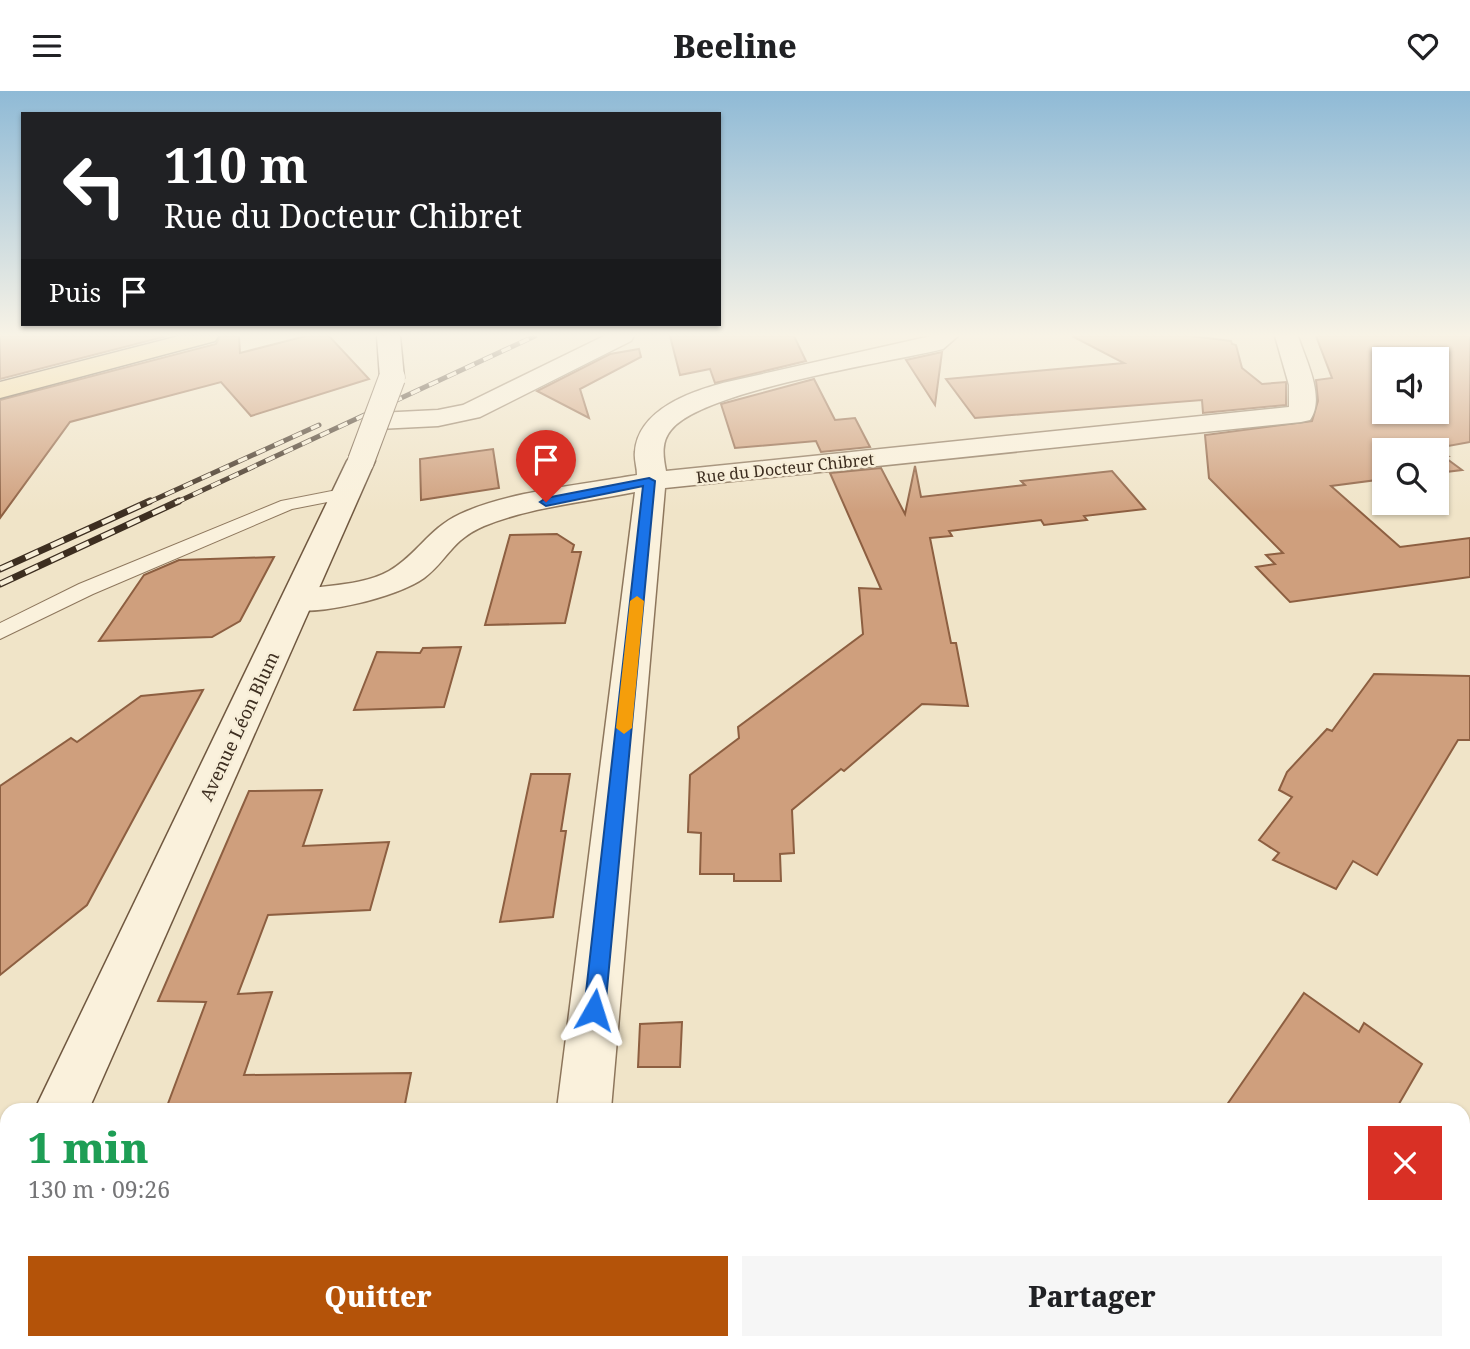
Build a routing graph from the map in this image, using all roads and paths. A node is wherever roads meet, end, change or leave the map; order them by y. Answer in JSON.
{"nodes":[{"id":1,"x":387,"y":395,"type":"edge"},
{"id":2,"x":504,"y":395,"type":"edge"},
{"id":3,"x":713,"y":395,"type":"edge"},
{"id":4,"x":1303,"y":395,"type":"edge"},
{"id":5,"x":378,"y":421,"type":"junction"},
{"id":6,"x":354,"y":477,"type":"junction"},
{"id":7,"x":649,"y":481,"type":"junction"},
{"id":8,"x":297,"y":601,"type":"junction"},
{"id":9,"x":0,"y":632,"type":"edge"},
{"id":10,"x":65,"y":1103,"type":"edge"},
{"id":11,"x":585,"y":1103,"type":"edge"}],
"edges":[{"from":1,"to":5,"type":"street","name":"Avenue Léon Blum","bridge":true},
{"from":2,"to":5,"type":"street"},
{"from":3,"to":7,"type":"street"},
{"from":4,"to":7,"type":"street","name":"Rue du Docteur Chibret"},
{"from":5,"to":6,"type":"street","name":"Avenue Léon Blum","bridge":true},
{"from":6,"to":8,"type":"street","name":"Avenue Léon Blum"},
{"from":6,"to":9,"type":"lane"},
{"from":7,"to":8,"type":"street","name":"Rue du Docteur Chibret"},
{"from":7,"to":11,"type":"street"},
{"from":8,"to":10,"type":"street","name":"Avenue Léon Blum"}]}
